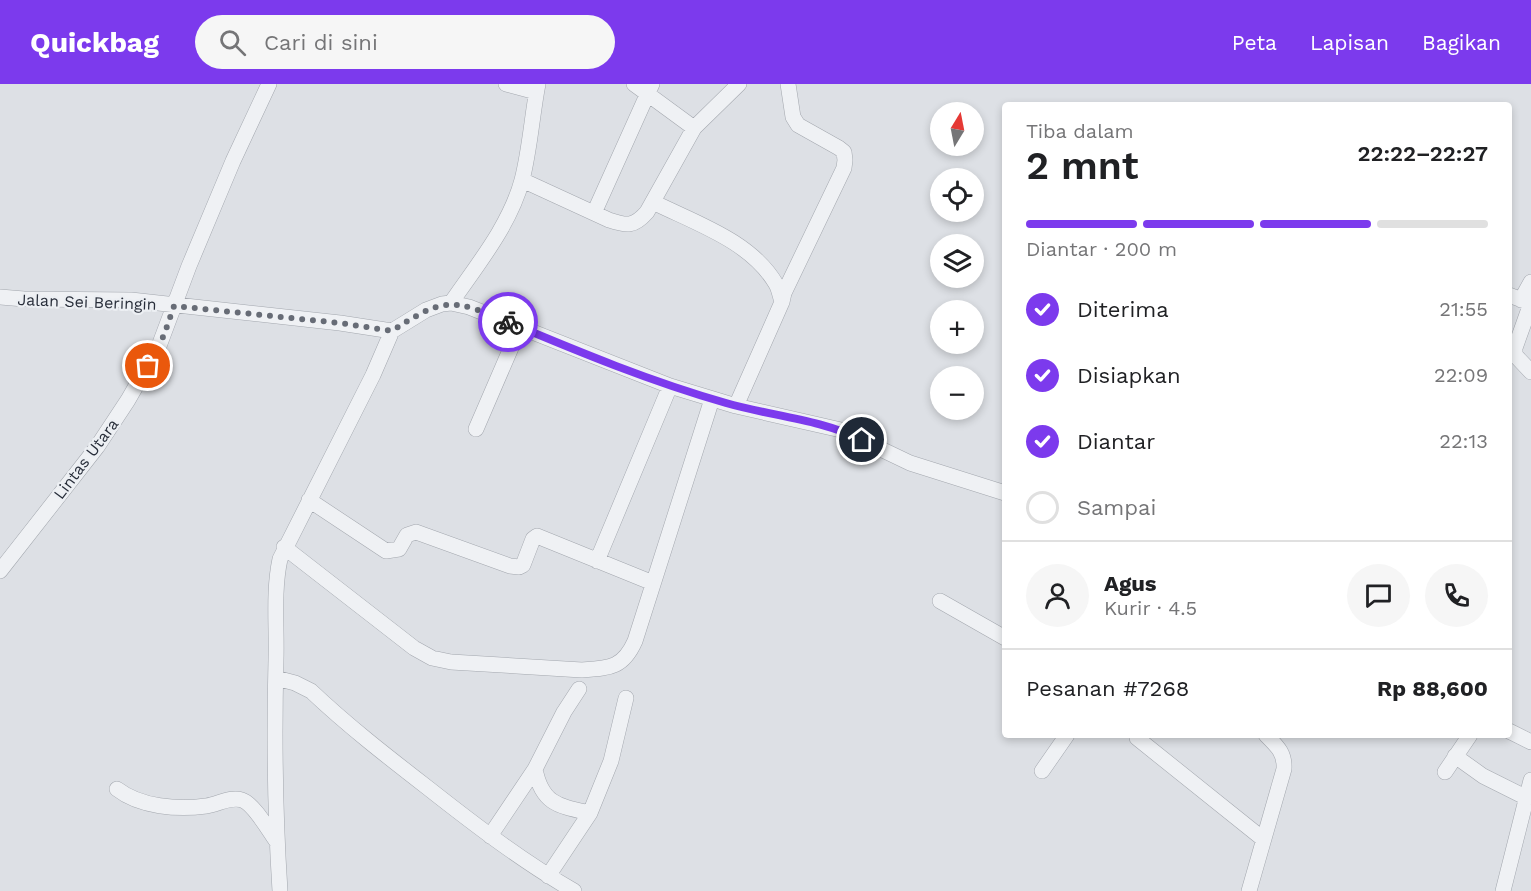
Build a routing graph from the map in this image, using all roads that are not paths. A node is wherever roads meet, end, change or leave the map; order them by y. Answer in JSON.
{"nodes":[{"id":1,"x":269,"y":84,"type":"edge"},
{"id":2,"x":506,"y":84,"type":"edge"},
{"id":3,"x":634,"y":84,"type":"edge"},
{"id":4,"x":739,"y":84,"type":"edge"},
{"id":5,"x":788,"y":84,"type":"edge"},
{"id":6,"x":537,"y":88,"type":"edge"},
{"id":7,"x":650,"y":88,"type":"edge"},
{"id":8,"x":694,"y":128,"type":"junction"},
{"id":9,"x":522,"y":180,"type":"junction"},
{"id":10,"x":653,"y":202,"type":"junction"},
{"id":11,"x":594,"y":213,"type":"junction"},
{"id":12,"x":1531,"y":282,"type":"edge"},
{"id":13,"x":0,"y":297,"type":"edge"},
{"id":14,"x":1523,"y":300,"type":"edge"},
{"id":15,"x":782,"y":302,"type":"junction"},
{"id":16,"x":451,"y":303,"type":"junction"},
{"id":17,"x":174,"y":306,"type":"junction"},
{"id":18,"x":520,"y":327,"type":"junction"},
{"id":19,"x":392,"y":331,"type":"junction"},
{"id":20,"x":1512,"y":357,"type":"edge"},
{"id":21,"x":1531,"y":372,"type":"edge"},
{"id":22,"x":670,"y":386,"type":"junction"},
{"id":23,"x":712,"y":399,"type":"junction"},
{"id":24,"x":736,"y":406,"type":"junction"},
{"id":25,"x":476,"y":429,"type":"dead end"},
{"id":26,"x":1002,"y":492,"type":"edge"},
{"id":27,"x":309,"y":500,"type":"junction"},
{"id":28,"x":284,"y":547,"type":"junction"},
{"id":29,"x":597,"y":561,"type":"junction"},
{"id":30,"x":0,"y":571,"type":"edge"},
{"id":31,"x":653,"y":583,"type":"junction"},
{"id":32,"x":940,"y":601,"type":"dead end"},
{"id":33,"x":1002,"y":636,"type":"edge"},
{"id":34,"x":276,"y":678,"type":"junction"},
{"id":35,"x":579,"y":689,"type":"dead end"},
{"id":36,"x":626,"y":698,"type":"dead end"},
{"id":37,"x":1512,"y":732,"type":"edge"},
{"id":38,"x":1065,"y":738,"type":"edge"},
{"id":39,"x":1137,"y":738,"type":"dead end"},
{"id":40,"x":1269,"y":738,"type":"edge"},
{"id":41,"x":1468,"y":738,"type":"edge"},
{"id":42,"x":1531,"y":742,"type":"edge"},
{"id":43,"x":1455,"y":756,"type":"junction"},
{"id":44,"x":535,"y":769,"type":"junction"},
{"id":45,"x":1042,"y":771,"type":"dead end"},
{"id":46,"x":1445,"y":772,"type":"dead end"},
{"id":47,"x":1531,"y":780,"type":"edge"},
{"id":48,"x":117,"y":789,"type":"dead end"},
{"id":49,"x":1527,"y":798,"type":"junction"},
{"id":50,"x":590,"y":813,"type":"junction"},
{"id":51,"x":490,"y":836,"type":"junction"},
{"id":52,"x":1263,"y":839,"type":"junction"},
{"id":53,"x":277,"y":842,"type":"junction"},
{"id":54,"x":548,"y":876,"type":"junction"},
{"id":55,"x":1253,"y":889,"type":"edge"},
{"id":56,"x":280,"y":891,"type":"edge"},
{"id":57,"x":574,"y":891,"type":"edge"},
{"id":58,"x":1503,"y":891,"type":"edge"}],
"edges":[{"from":1,"to":17,"type":"street","name":"Lintas Utara"},
{"from":2,"to":6,"type":"street"},
{"from":3,"to":7,"type":"street"},
{"from":4,"to":8,"type":"street"},
{"from":5,"to":15,"type":"street"},
{"from":6,"to":9,"type":"street"},
{"from":7,"to":8,"type":"street"},
{"from":7,"to":11,"type":"street"},
{"from":8,"to":10,"type":"street"},
{"from":9,"to":11,"type":"street"},
{"from":9,"to":16,"type":"street"},
{"from":10,"to":11,"type":"street"},
{"from":10,"to":15,"type":"street"},
{"from":12,"to":14,"type":"street"},
{"from":13,"to":17,"type":"street","name":"Jalan Sei Beringin"},
{"from":14,"to":20,"type":"street"},
{"from":15,"to":24,"type":"street"},
{"from":16,"to":18,"type":"street"},
{"from":16,"to":19,"type":"street"},
{"from":17,"to":19,"type":"street","name":"Jalan Sei Beringin"},
{"from":17,"to":30,"type":"street","name":"Lintas Utara"},
{"from":18,"to":22,"type":"street"},
{"from":18,"to":25,"type":"street"},
{"from":19,"to":27,"type":"street"},
{"from":20,"to":21,"type":"street"},
{"from":22,"to":23,"type":"street"},
{"from":22,"to":29,"type":"street"},
{"from":23,"to":24,"type":"street"},
{"from":23,"to":31,"type":"street"},
{"from":24,"to":26,"type":"street"},
{"from":27,"to":28,"type":"street"},
{"from":27,"to":29,"type":"street"},
{"from":28,"to":31,"type":"street"},
{"from":28,"to":34,"type":"street"},
{"from":29,"to":31,"type":"street"},
{"from":32,"to":33,"type":"street"},
{"from":34,"to":51,"type":"street"},
{"from":34,"to":53,"type":"street"},
{"from":35,"to":44,"type":"street"},
{"from":36,"to":50,"type":"street"},
{"from":37,"to":42,"type":"street"},
{"from":38,"to":45,"type":"street"},
{"from":39,"to":52,"type":"street"},
{"from":40,"to":52,"type":"street"},
{"from":41,"to":43,"type":"street"},
{"from":43,"to":46,"type":"street"},
{"from":43,"to":49,"type":"street"},
{"from":44,"to":50,"type":"street"},
{"from":44,"to":51,"type":"street"},
{"from":47,"to":49,"type":"street"},
{"from":48,"to":53,"type":"street"},
{"from":49,"to":58,"type":"street"},
{"from":50,"to":54,"type":"street"},
{"from":51,"to":54,"type":"street"},
{"from":52,"to":55,"type":"street"},
{"from":53,"to":56,"type":"street"},
{"from":54,"to":57,"type":"street"}]}
